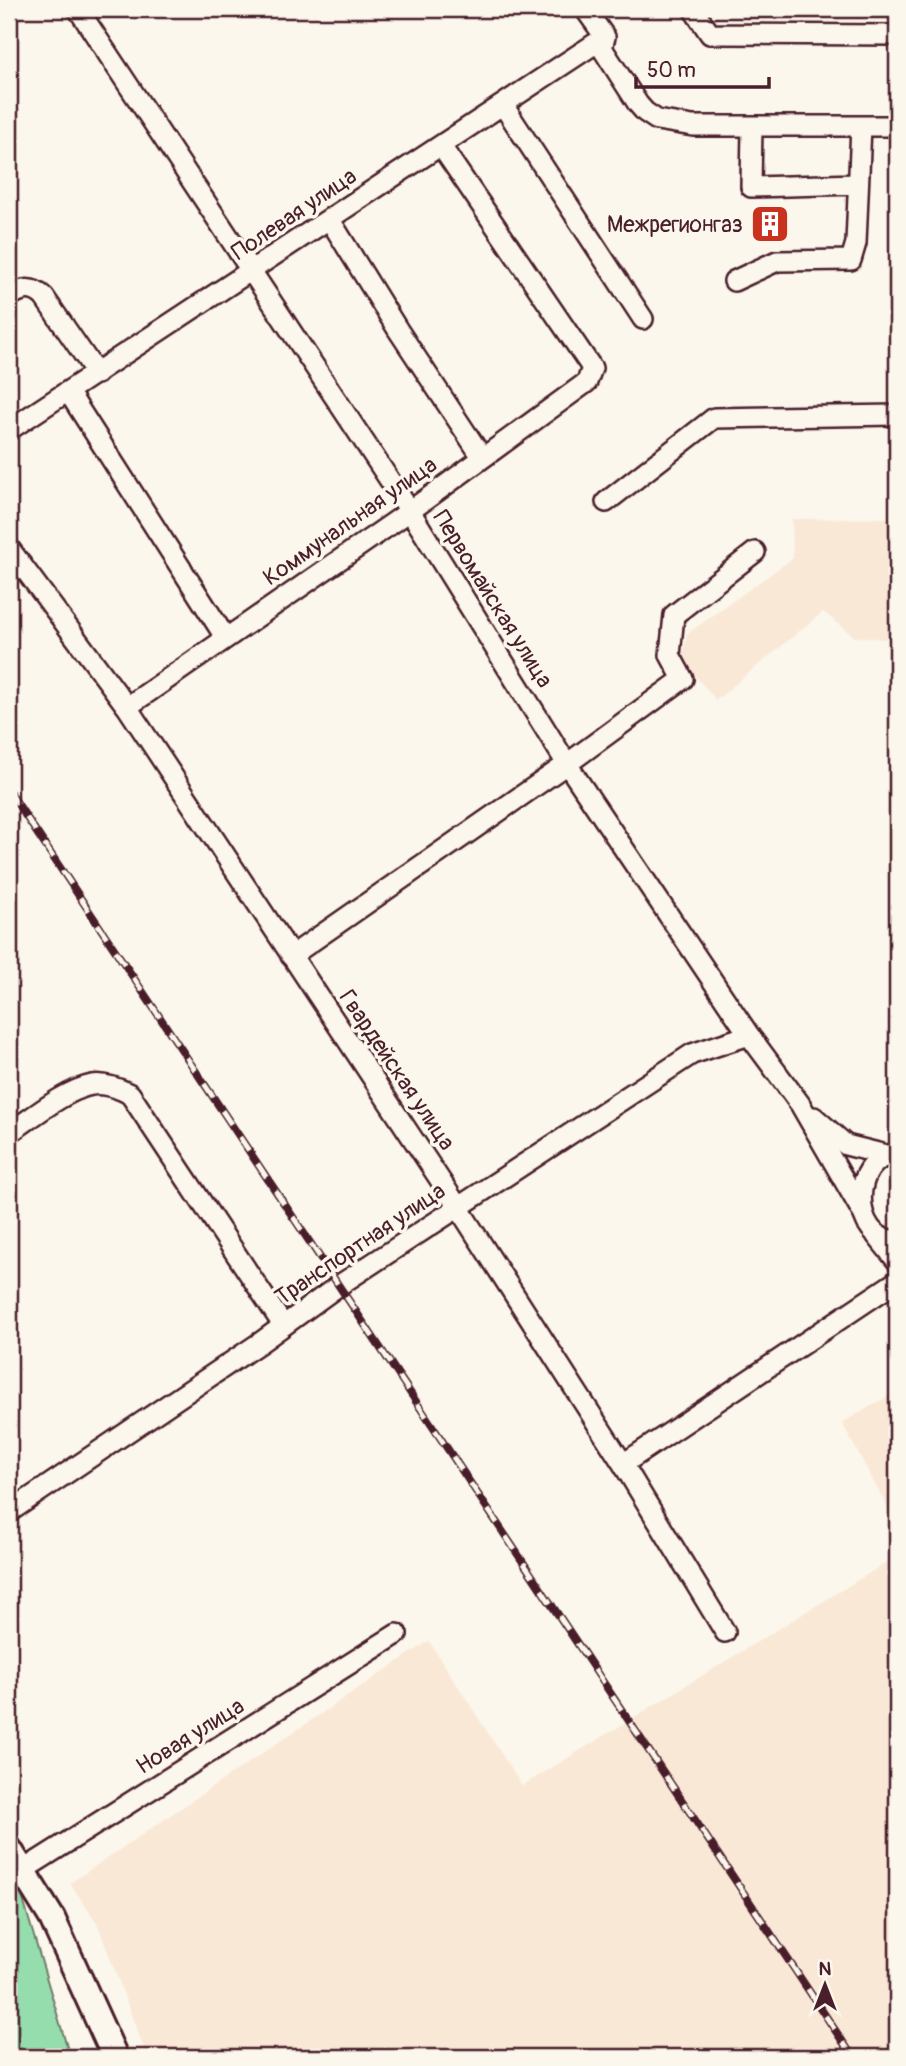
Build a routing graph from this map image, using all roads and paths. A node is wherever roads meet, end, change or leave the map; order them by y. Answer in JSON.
{"nodes":[{"id":1,"x":78,"y":9,"type":"edge"},
{"id":2,"x":585,"y":9,"type":"edge"},
{"id":3,"x":693,"y":9,"type":"edge"},
{"id":4,"x":897,"y":35,"type":"edge"},
{"id":5,"x":605,"y":37,"type":"junction"},
{"id":6,"x":503,"y":105,"type":"junction"},
{"id":7,"x":752,"y":126,"type":"junction"},
{"id":8,"x":861,"y":126,"type":"junction"},
{"id":9,"x":897,"y":126,"type":"edge"},
{"id":10,"x":441,"y":146,"type":"junction"},
{"id":11,"x":858,"y":184,"type":"junction"},
{"id":12,"x":330,"y":220,"type":"junction"},
{"id":13,"x":252,"y":272,"type":"junction"},
{"id":14,"x":734,"y":281,"type":"dead end"},
{"id":15,"x":9,"y":297,"type":"edge"},
{"id":16,"x":643,"y":319,"type":"dead end"},
{"id":17,"x":97,"y":374,"type":"junction"},
{"id":18,"x":69,"y":393,"type":"junction"},
{"id":19,"x":897,"y":415,"type":"edge"},
{"id":20,"x":9,"y":430,"type":"edge"},
{"id":21,"x":482,"y":457,"type":"junction"},
{"id":22,"x":606,"y":502,"type":"dead end"},
{"id":23,"x":410,"y":511,"type":"junction"},
{"id":24,"x":9,"y":548,"type":"edge"},
{"id":25,"x":755,"y":552,"type":"dead end"},
{"id":26,"x":225,"y":637,"type":"junction"},
{"id":27,"x":127,"y":707,"type":"junction"},
{"id":28,"x":567,"y":764,"type":"junction"},
{"id":29,"x":291,"y":956,"type":"junction"},
{"id":30,"x":749,"y":1035,"type":"junction"},
{"id":31,"x":800,"y":1104,"type":"junction"},
{"id":32,"x":9,"y":1133,"type":"edge"},
{"id":33,"x":892,"y":1154,"type":"edge"},
{"id":34,"x":458,"y":1207,"type":"junction"},
{"id":35,"x":864,"y":1215,"type":"junction"},
{"id":36,"x":876,"y":1235,"type":"junction"},
{"id":37,"x":897,"y":1240,"type":"edge"},
{"id":38,"x":897,"y":1261,"type":"edge"},
{"id":39,"x":897,"y":1281,"type":"edge"},
{"id":40,"x":283,"y":1325,"type":"junction"},
{"id":41,"x":623,"y":1464,"type":"junction"},
{"id":42,"x":9,"y":1512,"type":"edge"},
{"id":43,"x":725,"y":1632,"type":"dead end"},
{"id":44,"x":397,"y":1634,"type":"dead end"},
{"id":45,"x":9,"y":1849,"type":"edge"},
{"id":46,"x":16,"y":1875,"type":"edge"},
{"id":47,"x":116,"y":2057,"type":"edge"}],
"edges":[{"from":1,"to":13,"type":"street","name":"Первомайская улица"},
{"from":2,"to":5,"type":"street"},
{"from":3,"to":4,"type":"street"},
{"from":5,"to":6,"type":"street","name":"Полевая улица"},
{"from":5,"to":7,"type":"street"},
{"from":6,"to":10,"type":"street","name":"Полевая улица"},
{"from":6,"to":16,"type":"street"},
{"from":7,"to":8,"type":"street"},
{"from":7,"to":11,"type":"street"},
{"from":8,"to":9,"type":"street"},
{"from":8,"to":11,"type":"street"},
{"from":10,"to":12,"type":"street","name":"Полевая улица"},
{"from":10,"to":21,"type":"street","name":"Коммунальная улица"},
{"from":11,"to":14,"type":"street"},
{"from":12,"to":13,"type":"street","name":"Полевая улица"},
{"from":12,"to":21,"type":"street"},
{"from":13,"to":17,"type":"street","name":"Полевая улица"},
{"from":13,"to":23,"type":"street","name":"Первомайская улица"},
{"from":15,"to":17,"type":"street"},
{"from":17,"to":18,"type":"street","name":"Полевая улица"},
{"from":18,"to":20,"type":"street","name":"Полевая улица"},
{"from":18,"to":26,"type":"street"},
{"from":19,"to":22,"type":"street"},
{"from":21,"to":23,"type":"street","name":"Коммунальная улица"},
{"from":23,"to":26,"type":"street","name":"Коммунальная улица"},
{"from":23,"to":28,"type":"street","name":"Первомайская улица"},
{"from":24,"to":27,"type":"street","name":"Гвардейская улица"},
{"from":25,"to":28,"type":"street"},
{"from":26,"to":27,"type":"street","name":"Коммунальная улица"},
{"from":27,"to":29,"type":"street","name":"Гвардейская улица"},
{"from":28,"to":29,"type":"street"},
{"from":28,"to":30,"type":"street","name":"Первомайская улица"},
{"from":29,"to":34,"type":"street","name":"Гвардейская улица"},
{"from":30,"to":31,"type":"street","name":"Первомайская улица"},
{"from":30,"to":34,"type":"street","name":"Транспортная улица"},
{"from":31,"to":33,"type":"street"},
{"from":31,"to":35,"type":"street","name":"Первомайская улица"},
{"from":32,"to":40,"type":"street"},
{"from":33,"to":35,"type":"street"},
{"from":34,"to":40,"type":"street","name":"Транспортная улица"},
{"from":34,"to":41,"type":"street","name":"Гвардейская улица"},
{"from":35,"to":36,"type":"street","name":"Первомайская улица"},
{"from":36,"to":37,"type":"street"},
{"from":36,"to":38,"type":"street"},
{"from":39,"to":41,"type":"street"},
{"from":40,"to":42,"type":"street","name":"Транспортная улица"},
{"from":41,"to":43,"type":"street","name":"Гвардейская улица"},
{"from":44,"to":46,"type":"street","name":"Новая улица"},
{"from":45,"to":46,"type":"main road"},
{"from":46,"to":47,"type":"main road"}]}
